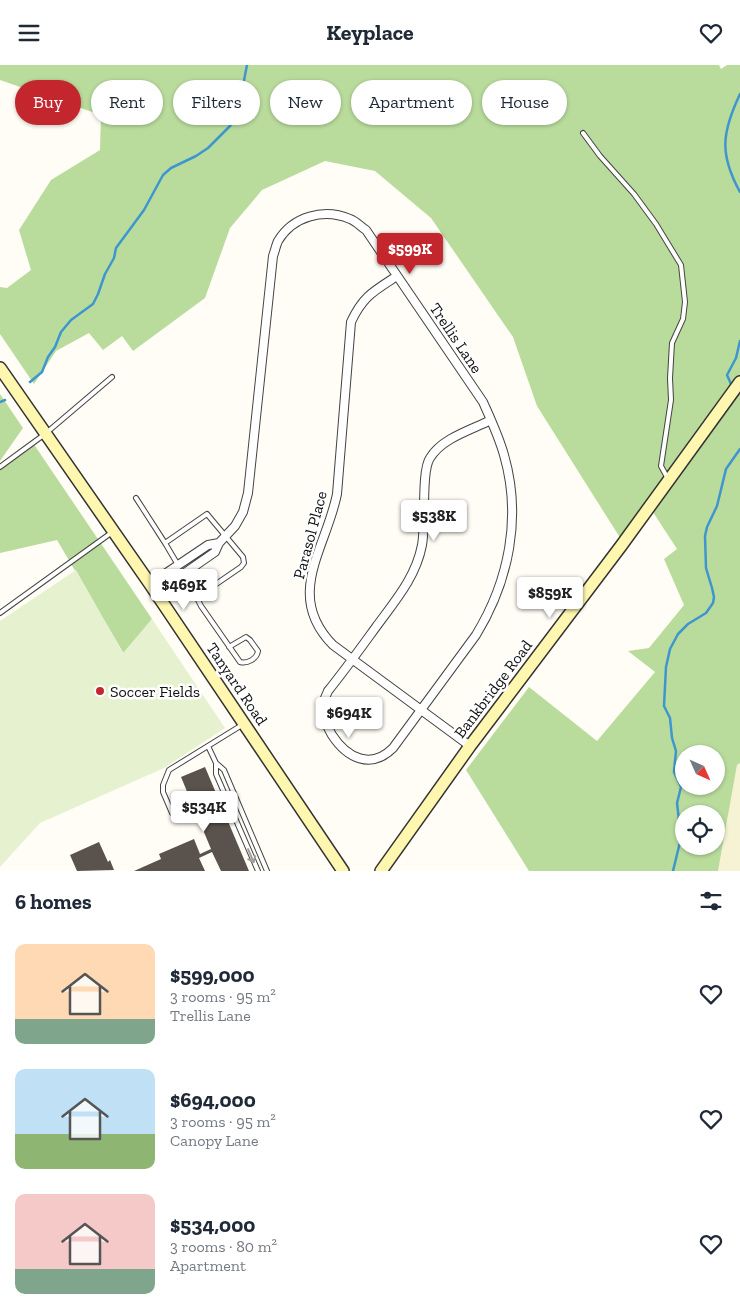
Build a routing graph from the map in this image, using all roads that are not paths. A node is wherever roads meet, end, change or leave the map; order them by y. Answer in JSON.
{"nodes":[{"id":1,"x":583,"y":133,"type":"dead end"},
{"id":2,"x":397,"y":276,"type":"junction"},
{"id":3,"x":0,"y":368,"type":"edge"},
{"id":4,"x":112,"y":377,"type":"dead end"},
{"id":5,"x":740,"y":382,"type":"edge"},
{"id":6,"x":491,"y":420,"type":"junction"},
{"id":7,"x":45,"y":434,"type":"junction"},
{"id":8,"x":0,"y":467,"type":"edge"},
{"id":9,"x":669,"y":480,"type":"junction"},
{"id":10,"x":136,"y":497,"type":"dead end"},
{"id":11,"x":113,"y":532,"type":"junction"},
{"id":12,"x":225,"y":536,"type":"junction"},
{"id":13,"x":165,"y":543,"type":"junction"},
{"id":14,"x":219,"y":543,"type":"junction"},
{"id":15,"x":178,"y":565,"type":"junction"},
{"id":16,"x":153,"y":589,"type":"junction"},
{"id":17,"x":0,"y":613,"type":"edge"},
{"id":18,"x":230,"y":647,"type":"junction"},
{"id":19,"x":353,"y":659,"type":"junction"},
{"id":20,"x":421,"y":710,"type":"junction"},
{"id":21,"x":244,"y":724,"type":"junction"},
{"id":22,"x":208,"y":746,"type":"junction"},
{"id":23,"x":470,"y":747,"type":"junction"},
{"id":24,"x":216,"y":763,"type":"junction"},
{"id":25,"x":172,"y":813,"type":"dead end"},
{"id":26,"x":258,"y":871,"type":"edge"},
{"id":27,"x":267,"y":871,"type":"edge"},
{"id":28,"x":343,"y":871,"type":"edge"},
{"id":29,"x":380,"y":871,"type":"edge"}],
"edges":[{"from":1,"to":9,"type":"lane"},
{"from":2,"to":6,"type":"street","name":"Trellis Lane"},
{"from":2,"to":12,"type":"street","name":"Trellis Lane"},
{"from":2,"to":19,"type":"street","name":"Parasol Place"},
{"from":3,"to":7,"type":"street","name":"Tanyard Road"},
{"from":4,"to":7,"type":"lane"},
{"from":5,"to":9,"type":"street","name":"Bankbridge Road"},
{"from":6,"to":19,"type":"street"},
{"from":6,"to":20,"type":"street","name":"Trellis Lane"},
{"from":7,"to":8,"type":"lane"},
{"from":7,"to":11,"type":"street","name":"Tanyard Road"},
{"from":9,"to":23,"type":"street","name":"Bankbridge Road"},
{"from":10,"to":13,"type":"lane"},
{"from":11,"to":16,"type":"street","name":"Tanyard Road"},
{"from":11,"to":17,"type":"lane"},
{"from":12,"to":13,"type":"lane"},
{"from":12,"to":14,"type":"street","name":"Trellis Lane"},
{"from":12,"to":18,"type":"lane"},
{"from":13,"to":15,"type":"lane"},
{"from":14,"to":15,"type":"street","name":"Trellis Lane"},
{"from":14,"to":16,"type":"street","name":"Trellis Lane"},
{"from":15,"to":16,"type":"street","name":"Trellis Lane"},
{"from":16,"to":21,"type":"street","name":"Tanyard Road"},
{"from":18,"to":18,"type":"lane"},
{"from":19,"to":20,"type":"street","name":"Parasol Place"},
{"from":19,"to":20,"type":"street"},
{"from":20,"to":23,"type":"street","name":"Parasol Place"},
{"from":21,"to":22,"type":"lane"},
{"from":21,"to":28,"type":"street","name":"Tanyard Road"},
{"from":22,"to":24,"type":"lane"},
{"from":22,"to":25,"type":"lane"},
{"from":23,"to":29,"type":"street","name":"Bankbridge Road"},
{"from":24,"to":26,"type":"lane","one_way":true},
{"from":24,"to":27,"type":"lane"}]}
